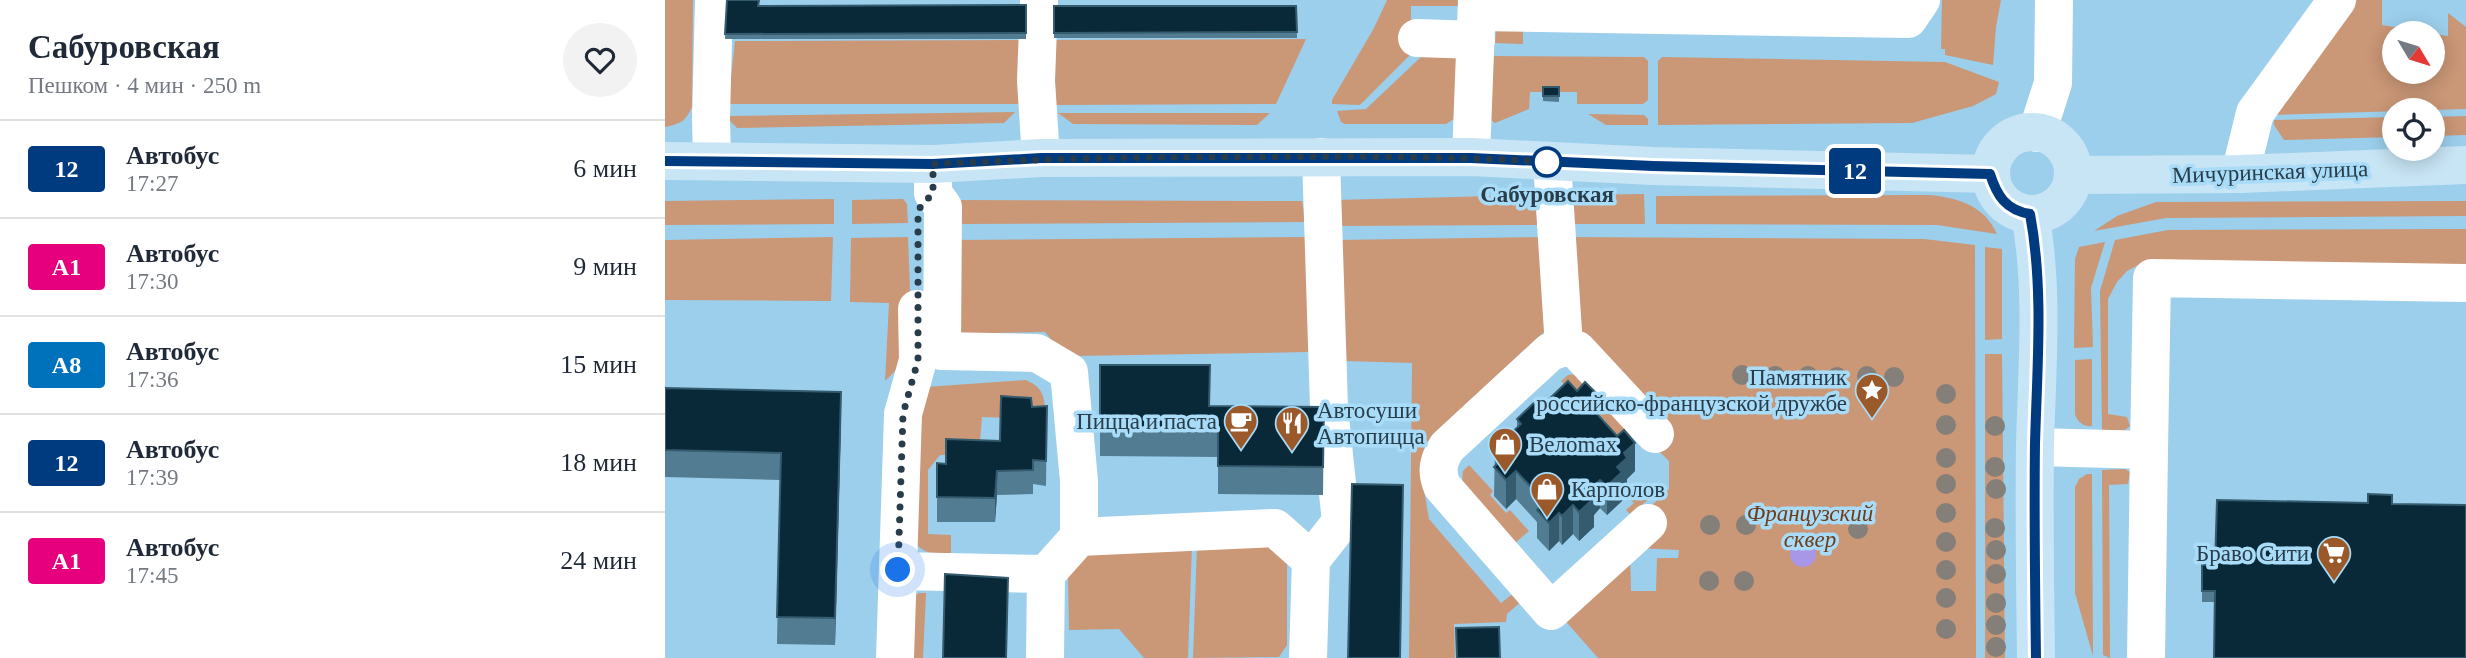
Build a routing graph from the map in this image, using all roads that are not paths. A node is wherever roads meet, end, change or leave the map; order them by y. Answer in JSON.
{"nodes":[{"id":1,"x":714,"y":0,"type":"edge"},
{"id":2,"x":1039,"y":0,"type":"edge"},
{"id":3,"x":1921,"y":0,"type":"edge"},
{"id":4,"x":2054,"y":0,"type":"edge"},
{"id":5,"x":2337,"y":0,"type":"edge"},
{"id":6,"x":1477,"y":17,"type":"edge"},
{"id":7,"x":1417,"y":38,"type":"dead end"},
{"id":8,"x":2037,"y":133,"type":"junction"},
{"id":9,"x":1321,"y":157,"type":"junction"},
{"id":10,"x":1041,"y":158,"type":"junction"},
{"id":11,"x":1471,"y":158,"type":"junction"},
{"id":12,"x":712,"y":160,"type":"junction"},
{"id":13,"x":665,"y":161,"type":"edge"},
{"id":14,"x":1552,"y":162,"type":"junction"},
{"id":15,"x":2466,"y":165,"type":"edge"},
{"id":16,"x":1990,"y":174,"type":"junction"},
{"id":17,"x":2240,"y":174,"type":"junction"},
{"id":18,"x":2074,"y":175,"type":"junction"},
{"id":19,"x":933,"y":179,"type":"junction"},
{"id":20,"x":2030,"y":214,"type":"junction"},
{"id":21,"x":2466,"y":283,"type":"edge"},
{"id":22,"x":1564,"y":346,"type":"junction"},
{"id":23,"x":1655,"y":434,"type":"dead end"},
{"id":24,"x":2035,"y":447,"type":"junction"},
{"id":25,"x":2149,"y":450,"type":"junction"},
{"id":26,"x":1648,"y":523,"type":"dead end"},
{"id":27,"x":1079,"y":537,"type":"junction"},
{"id":28,"x":1311,"y":560,"type":"junction"},
{"id":29,"x":898,"y":570,"type":"junction"},
{"id":30,"x":1046,"y":574,"type":"junction"},
{"id":31,"x":895,"y":658,"type":"edge"},
{"id":32,"x":1045,"y":658,"type":"edge"},
{"id":33,"x":1308,"y":658,"type":"edge"},
{"id":34,"x":2036,"y":658,"type":"edge"},
{"id":35,"x":2146,"y":658,"type":"edge"}],
"edges":[{"from":1,"to":12,"type":"street"},
{"from":2,"to":10,"type":"street"},
{"from":3,"to":6,"type":"street"},
{"from":4,"to":8,"type":"street"},
{"from":5,"to":17,"type":"street"},
{"from":6,"to":7,"type":"street"},
{"from":6,"to":11,"type":"street"},
{"from":8,"to":16,"type":"main road"},
{"from":8,"to":18,"type":"main road"},
{"from":9,"to":10,"type":"main road"},
{"from":9,"to":11,"type":"main road"},
{"from":9,"to":28,"type":"street"},
{"from":10,"to":19,"type":"main road"},
{"from":11,"to":14,"type":"main road"},
{"from":12,"to":13,"type":"main road"},
{"from":12,"to":19,"type":"main road"},
{"from":14,"to":16,"type":"main road"},
{"from":14,"to":22,"type":"street"},
{"from":15,"to":17,"type":"main road","name":"Мичуринская улица"},
{"from":16,"to":20,"type":"main road"},
{"from":17,"to":18,"type":"main road","name":"Мичуринская улица"},
{"from":18,"to":20,"type":"main road"},
{"from":19,"to":27,"type":"street"},
{"from":19,"to":29,"type":"street"},
{"from":20,"to":24,"type":"main road"},
{"from":21,"to":25,"type":"street"},
{"from":22,"to":23,"type":"street"},
{"from":22,"to":26,"type":"street"},
{"from":24,"to":25,"type":"street"},
{"from":24,"to":34,"type":"main road"},
{"from":25,"to":35,"type":"street"},
{"from":27,"to":28,"type":"street"},
{"from":27,"to":30,"type":"street"},
{"from":28,"to":33,"type":"street"},
{"from":29,"to":30,"type":"street"},
{"from":29,"to":31,"type":"street"},
{"from":30,"to":32,"type":"street"}]}
